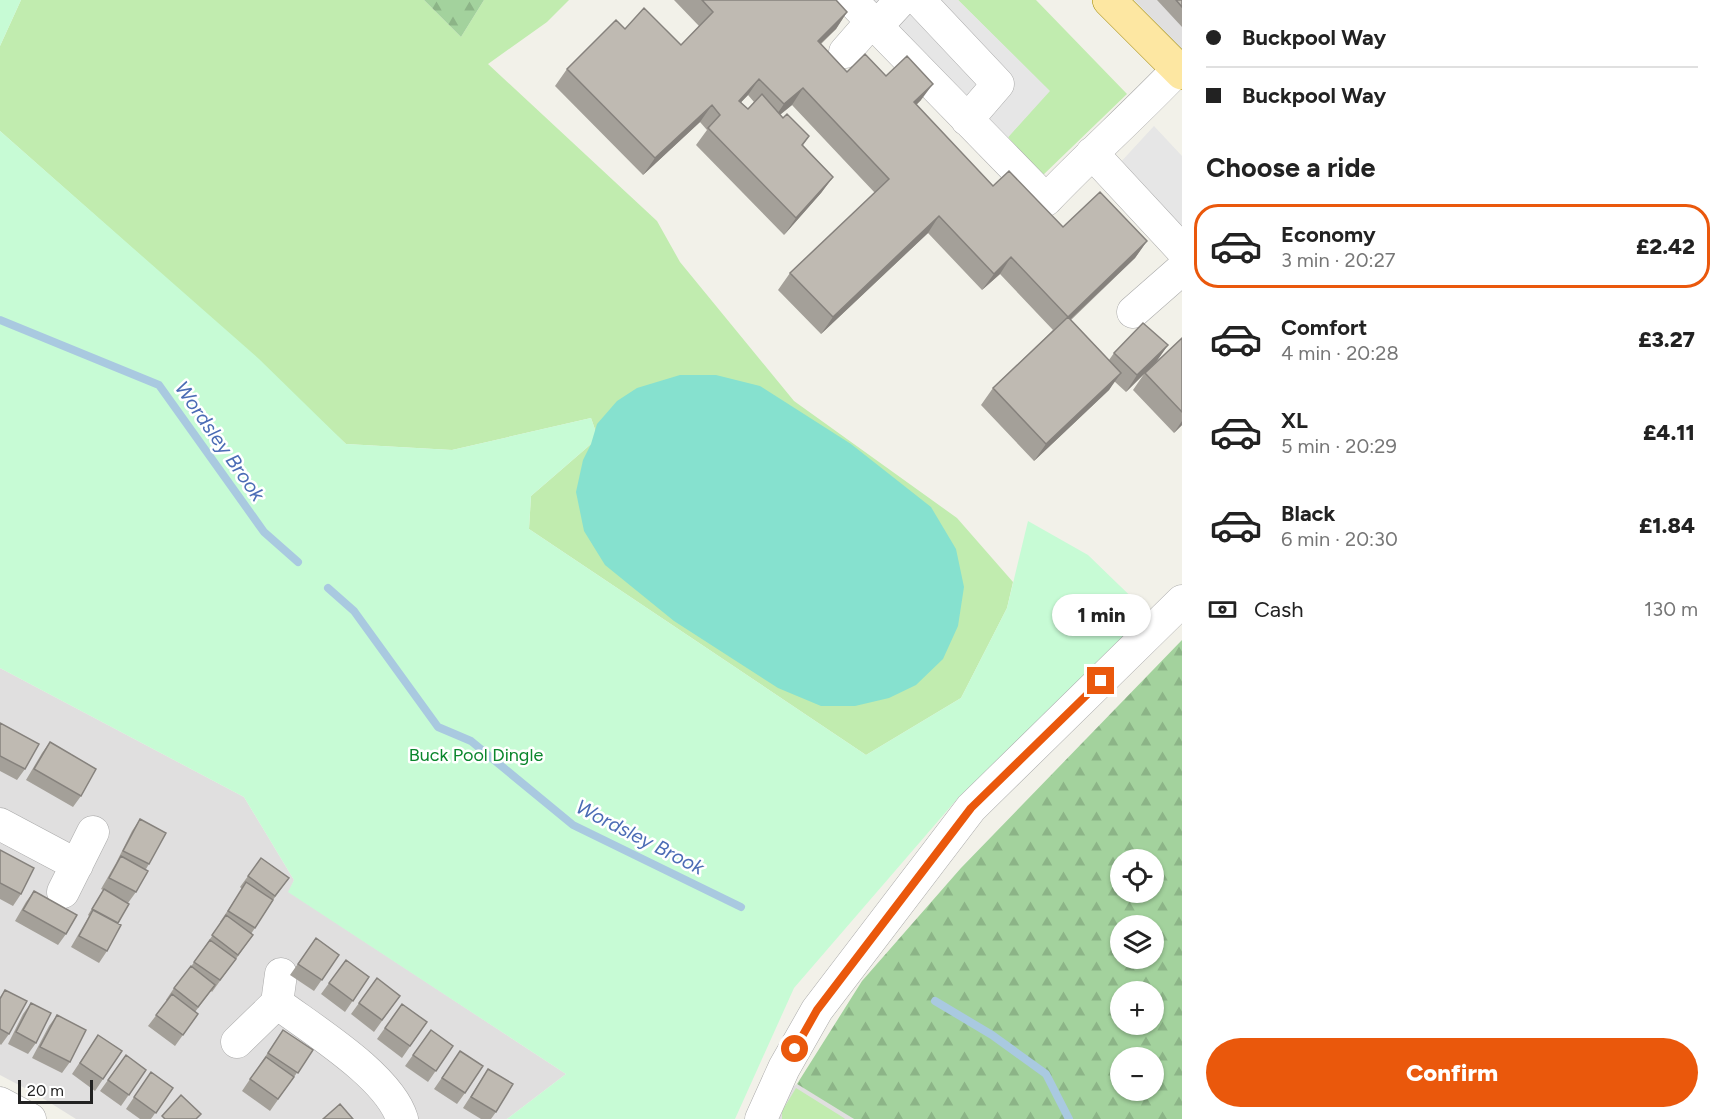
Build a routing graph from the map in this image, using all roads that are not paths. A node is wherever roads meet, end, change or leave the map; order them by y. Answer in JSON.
{"nodes":[{"id":1,"x":901,"y":0,"type":"edge"},
{"id":2,"x":920,"y":0,"type":"edge"},
{"id":3,"x":1109,"y":0,"type":"edge"},
{"id":4,"x":867,"y":16,"type":"edge"},
{"id":5,"x":845,"y":52,"type":"dead end"},
{"id":6,"x":1180,"y":71,"type":"edge"},
{"id":7,"x":968,"y":120,"type":"junction"},
{"id":8,"x":1092,"y":153,"type":"junction"},
{"id":9,"x":1182,"y":250,"type":"edge"},
{"id":10,"x":1182,"y":269,"type":"edge"},
{"id":11,"x":1133,"y":312,"type":"dead end"},
{"id":12,"x":1182,"y":602,"type":"edge"},
{"id":13,"x":0,"y":824,"type":"edge"},
{"id":14,"x":93,"y":832,"type":"dead end"},
{"id":15,"x":77,"y":865,"type":"junction"},
{"id":16,"x":63,"y":892,"type":"dead end"},
{"id":17,"x":237,"y":1042,"type":"dead end"},
{"id":18,"x":0,"y":1103,"type":"edge"},
{"id":19,"x":30,"y":1119,"type":"edge"},
{"id":20,"x":402,"y":1119,"type":"edge"},
{"id":21,"x":761,"y":1119,"type":"edge"}],
"edges":[{"from":1,"to":4,"type":"street"},
{"from":2,"to":7,"type":"street"},
{"from":3,"to":6,"type":"main road"},
{"from":4,"to":5,"type":"street"},
{"from":4,"to":7,"type":"street"},
{"from":6,"to":8,"type":"street"},
{"from":7,"to":8,"type":"street"},
{"from":8,"to":9,"type":"street"},
{"from":10,"to":11,"type":"street"},
{"from":12,"to":21,"type":"street"},
{"from":13,"to":15,"type":"street"},
{"from":14,"to":15,"type":"street"},
{"from":15,"to":16,"type":"street"},
{"from":17,"to":20,"type":"street"},
{"from":18,"to":19,"type":"street"}]}
